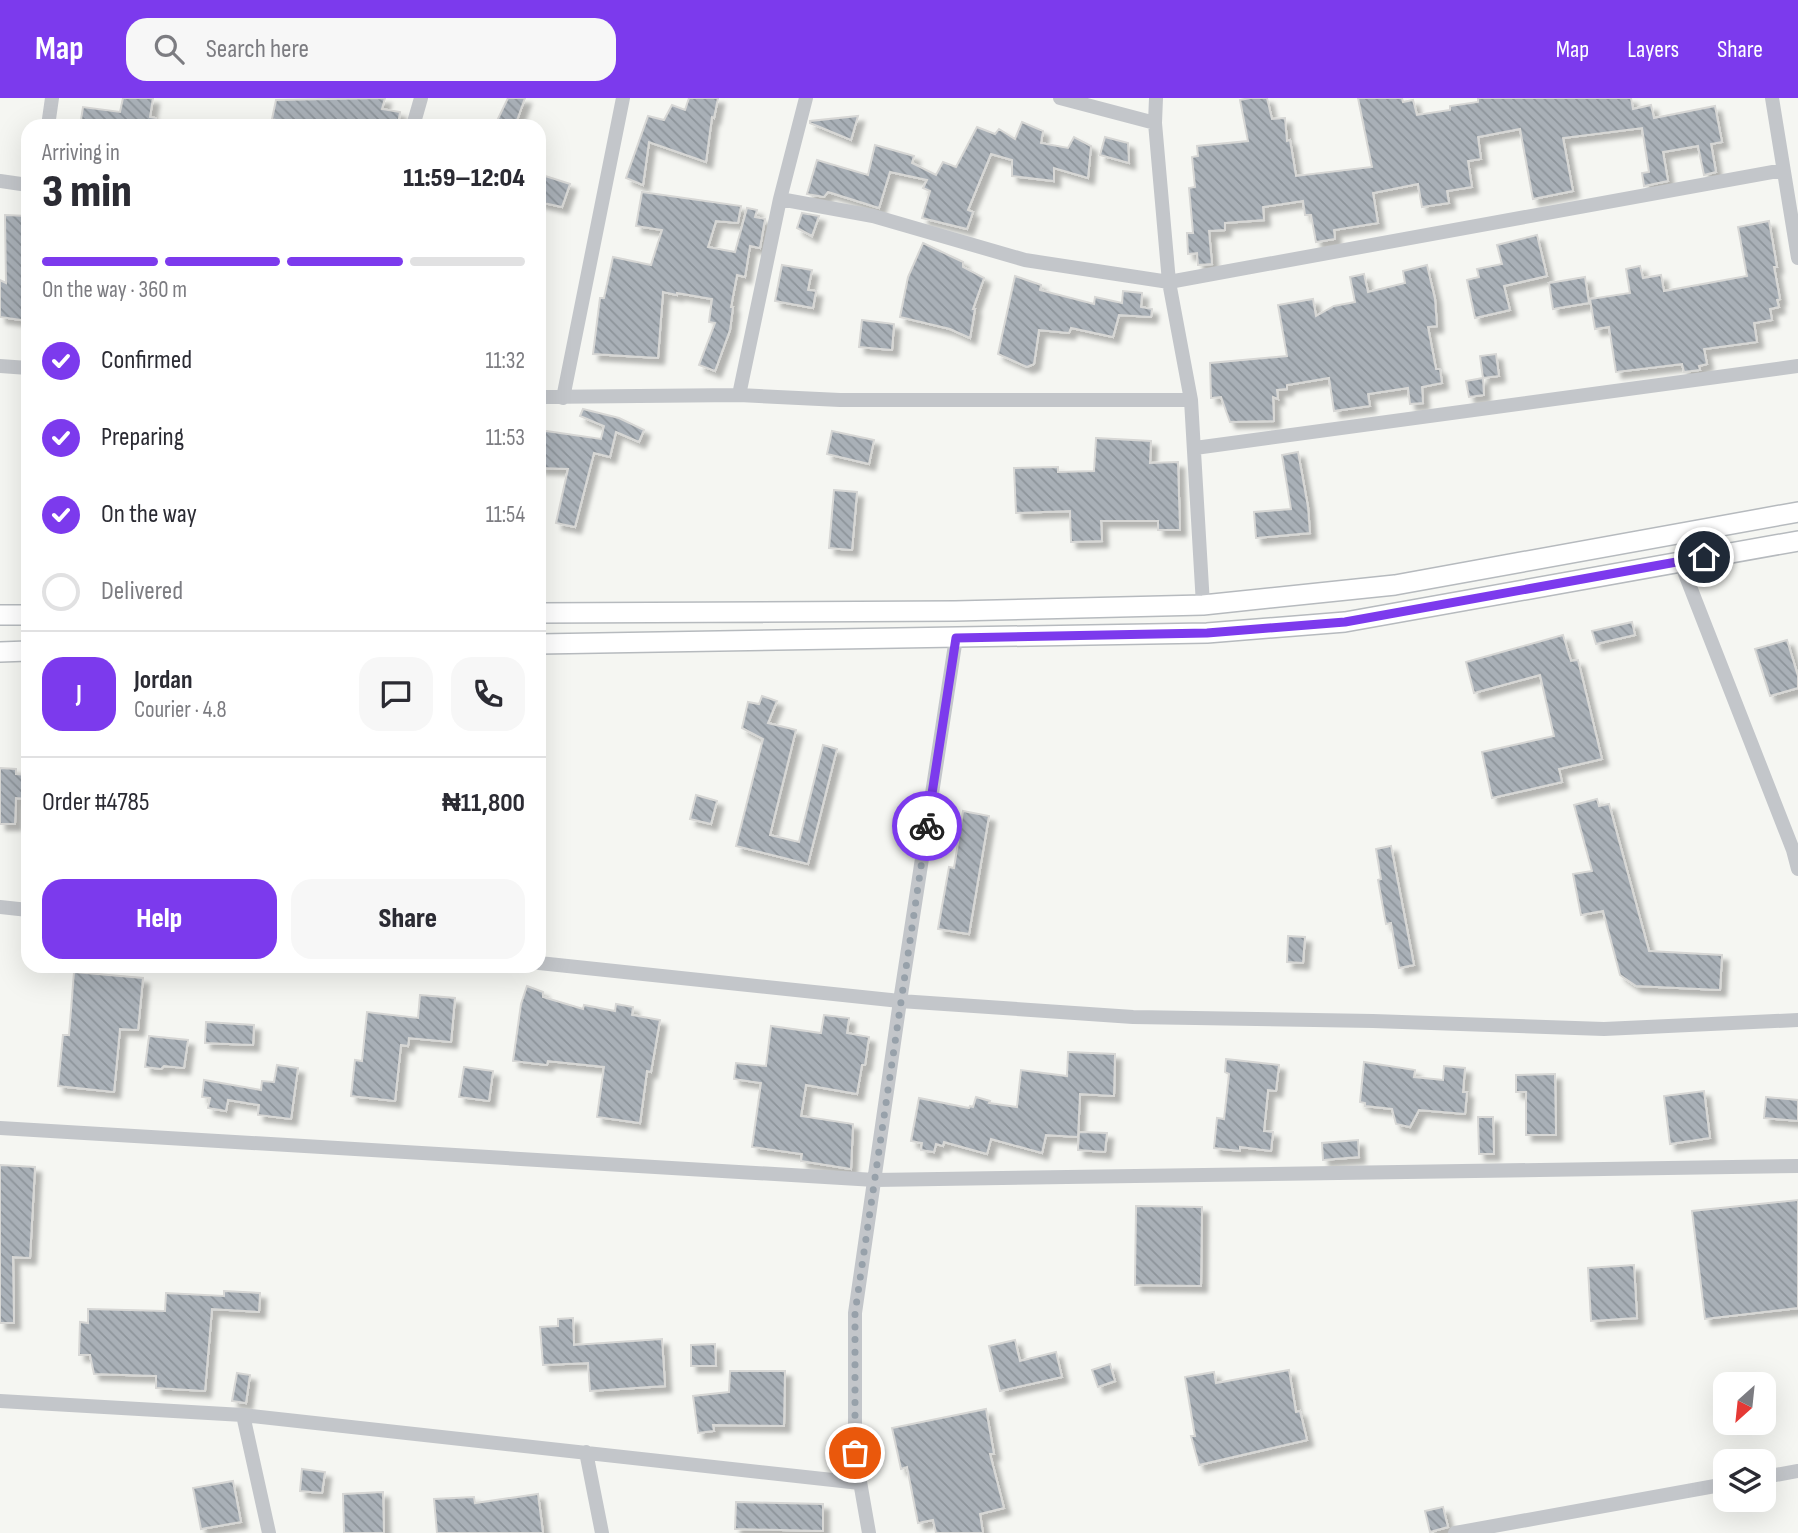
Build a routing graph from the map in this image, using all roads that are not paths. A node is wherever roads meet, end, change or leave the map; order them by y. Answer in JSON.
{"nodes":[{"id":1,"x":52,"y":98,"type":"edge"},
{"id":2,"x":421,"y":98,"type":"edge"},
{"id":3,"x":622,"y":98,"type":"edge"},
{"id":4,"x":806,"y":98,"type":"edge"},
{"id":5,"x":1060,"y":98,"type":"edge"},
{"id":6,"x":1156,"y":98,"type":"edge"},
{"id":7,"x":1772,"y":98,"type":"edge"},
{"id":8,"x":49,"y":119,"type":"edge"},
{"id":9,"x":415,"y":119,"type":"edge"},
{"id":10,"x":1155,"y":123,"type":"junction"},
{"id":11,"x":1783,"y":170,"type":"junction"},
{"id":12,"x":0,"y":181,"type":"edge"},
{"id":13,"x":21,"y":184,"type":"edge"},
{"id":14,"x":780,"y":199,"type":"junction"},
{"id":15,"x":1798,"y":258,"type":"edge"},
{"id":16,"x":1169,"y":282,"type":"junction"},
{"id":17,"x":0,"y":366,"type":"edge"},
{"id":18,"x":1798,"y":366,"type":"edge"},
{"id":19,"x":21,"y":368,"type":"edge"},
{"id":20,"x":738,"y":395,"type":"junction"},
{"id":21,"x":546,"y":397,"type":"edge"},
{"id":22,"x":563,"y":398,"type":"junction"},
{"id":23,"x":1191,"y":400,"type":"junction"},
{"id":24,"x":1195,"y":448,"type":"junction"},
{"id":25,"x":1798,"y":512,"type":"edge"},
{"id":26,"x":1798,"y":541,"type":"edge"},
{"id":27,"x":1680,"y":561,"type":"junction"},
{"id":28,"x":1203,"y":605,"type":"junction"},
{"id":29,"x":993,"y":610,"type":"junction"},
{"id":30,"x":546,"y":613,"type":"edge"},
{"id":31,"x":0,"y":615,"type":"edge"},
{"id":32,"x":21,"y":615,"type":"edge"},
{"id":33,"x":998,"y":637,"type":"junction"},
{"id":34,"x":956,"y":638,"type":"junction"},
{"id":35,"x":546,"y":644,"type":"edge"},
{"id":36,"x":21,"y":651,"type":"edge"},
{"id":37,"x":0,"y":652,"type":"edge"},
{"id":38,"x":1798,"y":869,"type":"edge"},
{"id":39,"x":0,"y":907,"type":"edge"},
{"id":40,"x":21,"y":909,"type":"edge"},
{"id":41,"x":546,"y":964,"type":"edge"},
{"id":42,"x":900,"y":1001,"type":"junction"},
{"id":43,"x":1798,"y":1020,"type":"edge"},
{"id":44,"x":0,"y":1128,"type":"edge"},
{"id":45,"x":1798,"y":1166,"type":"edge"},
{"id":46,"x":875,"y":1180,"type":"junction"},
{"id":47,"x":0,"y":1401,"type":"edge"},
{"id":48,"x":243,"y":1415,"type":"junction"},
{"id":49,"x":586,"y":1452,"type":"junction"},
{"id":50,"x":1798,"y":1471,"type":"edge"},
{"id":51,"x":1776,"y":1475,"type":"edge"},
{"id":52,"x":860,"y":1483,"type":"junction"},
{"id":53,"x":1713,"y":1486,"type":"edge"},
{"id":54,"x":269,"y":1533,"type":"edge"},
{"id":55,"x":602,"y":1533,"type":"edge"},
{"id":56,"x":869,"y":1533,"type":"edge"},
{"id":57,"x":1455,"y":1533,"type":"edge"}],
"edges":[{"from":1,"to":8,"type":"street"},
{"from":2,"to":9,"type":"street"},
{"from":3,"to":22,"type":"street"},
{"from":4,"to":14,"type":"street"},
{"from":5,"to":10,"type":"street"},
{"from":6,"to":10,"type":"street"},
{"from":7,"to":11,"type":"street"},
{"from":10,"to":16,"type":"street"},
{"from":11,"to":15,"type":"street"},
{"from":11,"to":16,"type":"street"},
{"from":12,"to":13,"type":"street"},
{"from":14,"to":16,"type":"street"},
{"from":14,"to":20,"type":"street"},
{"from":16,"to":23,"type":"street"},
{"from":17,"to":19,"type":"street"},
{"from":18,"to":24,"type":"street"},
{"from":20,"to":22,"type":"street"},
{"from":20,"to":23,"type":"street"},
{"from":21,"to":22,"type":"street"},
{"from":23,"to":24,"type":"street"},
{"from":24,"to":28,"type":"street"},
{"from":25,"to":28,"type":"main road"},
{"from":26,"to":27,"type":"main road"},
{"from":27,"to":33,"type":"main road"},
{"from":27,"to":38,"type":"street"},
{"from":28,"to":29,"type":"main road"},
{"from":29,"to":30,"type":"main road"},
{"from":29,"to":33,"type":"main road"},
{"from":31,"to":32,"type":"main road"},
{"from":33,"to":34,"type":"main road"},
{"from":34,"to":35,"type":"main road"},
{"from":34,"to":42,"type":"street"},
{"from":36,"to":37,"type":"main road"},
{"from":39,"to":40,"type":"street"},
{"from":41,"to":42,"type":"street"},
{"from":42,"to":43,"type":"street"},
{"from":42,"to":46,"type":"street"},
{"from":44,"to":46,"type":"street"},
{"from":45,"to":46,"type":"street"},
{"from":46,"to":52,"type":"street"},
{"from":47,"to":48,"type":"street"},
{"from":48,"to":49,"type":"street"},
{"from":48,"to":54,"type":"street"},
{"from":49,"to":52,"type":"street"},
{"from":49,"to":55,"type":"street"},
{"from":50,"to":51,"type":"street"},
{"from":52,"to":56,"type":"street"},
{"from":53,"to":57,"type":"street"}]}
